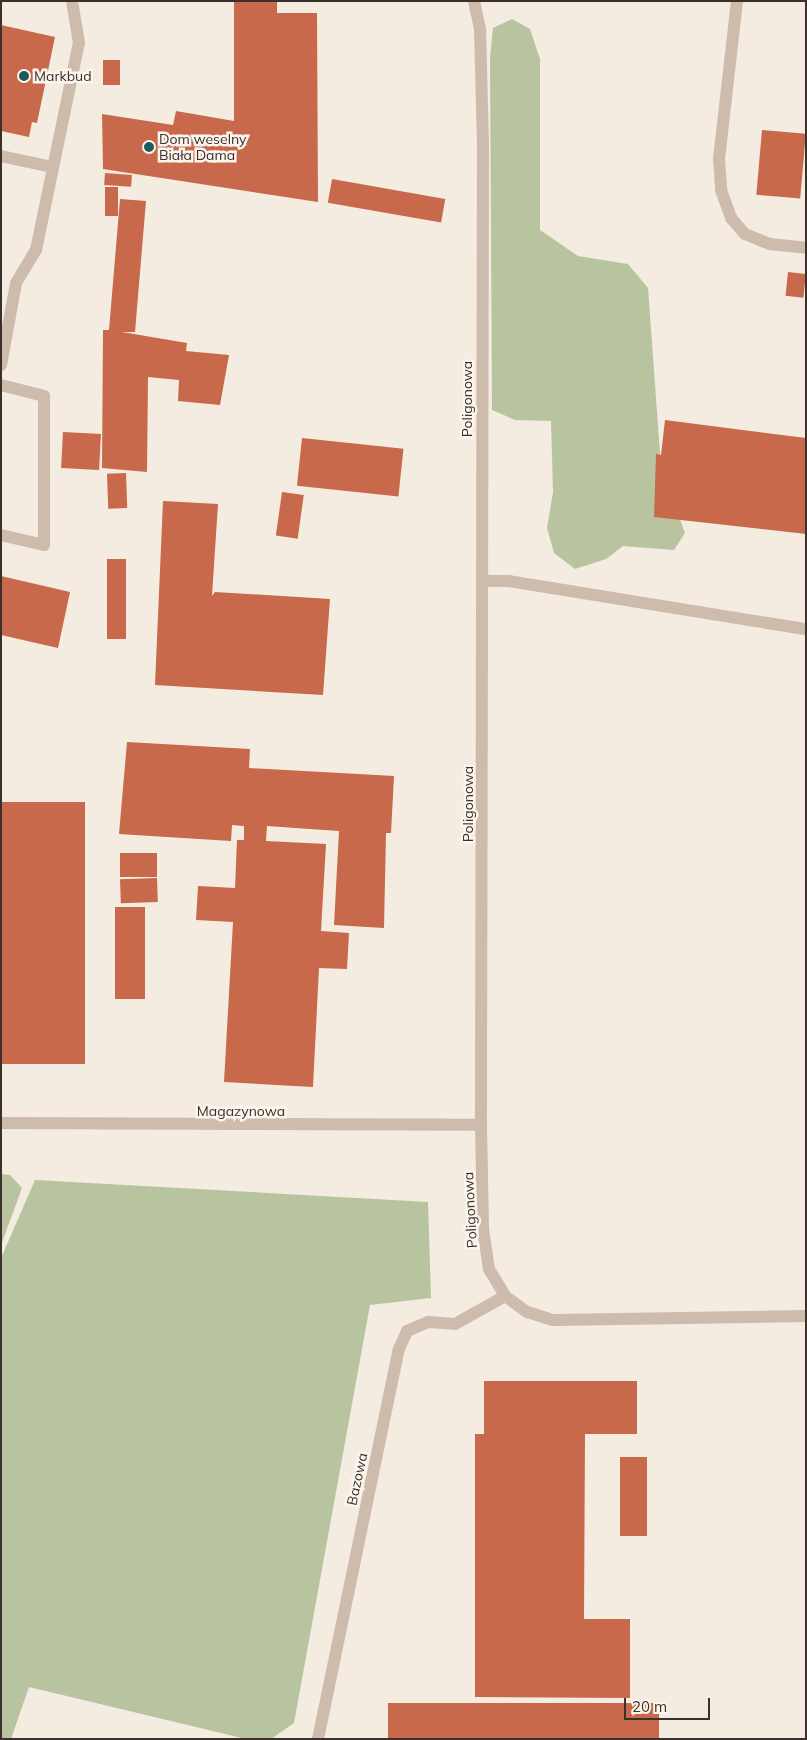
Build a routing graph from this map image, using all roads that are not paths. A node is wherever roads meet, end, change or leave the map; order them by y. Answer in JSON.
{"nodes":[{"id":1,"x":72,"y":1,"type":"edge"},
{"id":2,"x":474,"y":1,"type":"edge"},
{"id":3,"x":737,"y":1,"type":"edge"},
{"id":4,"x":1,"y":156,"type":"edge"},
{"id":5,"x":52,"y":167,"type":"junction"},
{"id":6,"x":806,"y":248,"type":"edge"},
{"id":7,"x":1,"y":365,"type":"edge"},
{"id":8,"x":1,"y":385,"type":"edge"},
{"id":9,"x":1,"y":535,"type":"edge"},
{"id":10,"x":484,"y":581,"type":"junction"},
{"id":11,"x":806,"y":629,"type":"edge"},
{"id":12,"x":1,"y":1123,"type":"edge"},
{"id":13,"x":481,"y":1125,"type":"junction"},
{"id":14,"x":505,"y":1296,"type":"junction"},
{"id":15,"x":806,"y":1316,"type":"edge"},
{"id":16,"x":318,"y":1739,"type":"edge"}],
"edges":[{"from":1,"to":5,"type":"street"},
{"from":2,"to":10,"type":"street","name":"Poligonowa"},
{"from":3,"to":6,"type":"street"},
{"from":4,"to":5,"type":"street"},
{"from":5,"to":7,"type":"street"},
{"from":8,"to":9,"type":"street"},
{"from":10,"to":11,"type":"street"},
{"from":10,"to":13,"type":"street","name":"Poligonowa"},
{"from":12,"to":13,"type":"street","name":"Magazynowa"},
{"from":13,"to":14,"type":"street","name":"Poligonowa"},
{"from":14,"to":15,"type":"street","name":"Poligonowa"},
{"from":14,"to":16,"type":"street","name":"Bazowa"}]}
